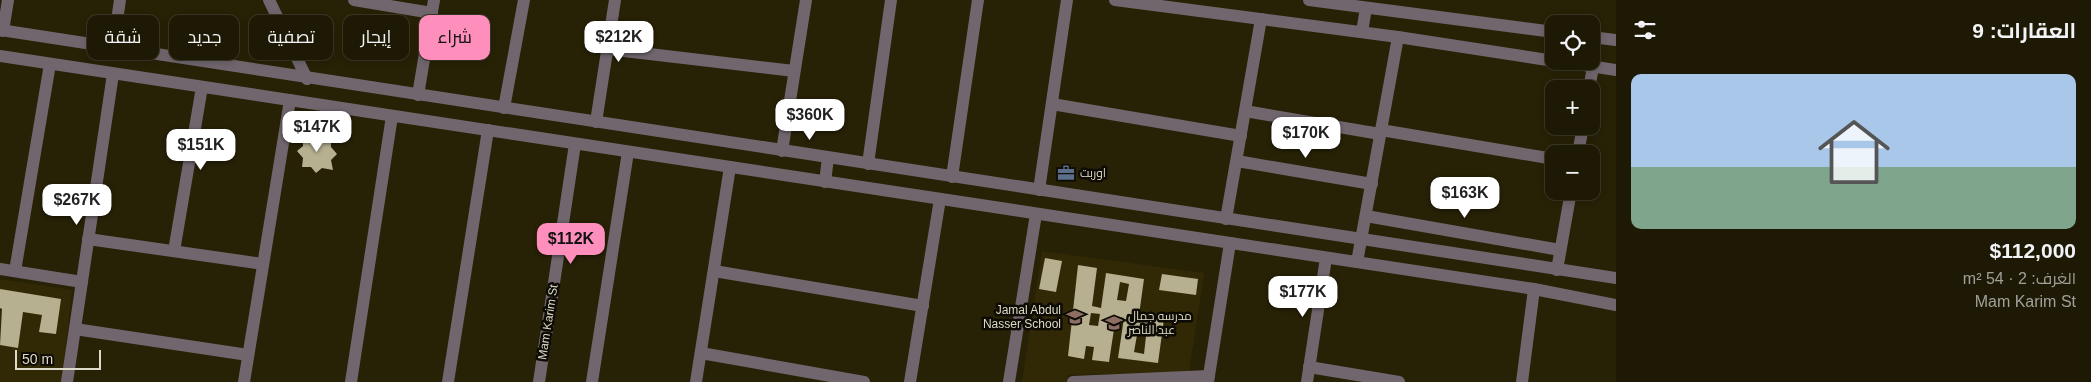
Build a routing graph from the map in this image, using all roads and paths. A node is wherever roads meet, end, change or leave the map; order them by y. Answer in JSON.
{"nodes":[{"id":1,"x":8,"y":0,"type":"edge"},
{"id":2,"x":120,"y":0,"type":"edge"},
{"id":3,"x":269,"y":0,"type":"edge"},
{"id":4,"x":354,"y":0,"type":"edge"},
{"id":5,"x":524,"y":0,"type":"edge"},
{"id":6,"x":614,"y":0,"type":"edge"},
{"id":7,"x":806,"y":0,"type":"edge"},
{"id":8,"x":891,"y":0,"type":"edge"},
{"id":9,"x":978,"y":0,"type":"edge"},
{"id":10,"x":1067,"y":0,"type":"edge"},
{"id":11,"x":1115,"y":0,"type":"edge"},
{"id":12,"x":1309,"y":0,"type":"edge"},
{"id":13,"x":433,"y":6,"type":"edge"},
{"id":14,"x":1403,"y":6,"type":"edge"},
{"id":15,"x":1366,"y":8,"type":"junction"},
{"id":16,"x":118,"y":15,"type":"edge"},
{"id":17,"x":1261,"y":19,"type":"junction"},
{"id":18,"x":1545,"y":30,"type":"edge"},
{"id":19,"x":1,"y":31,"type":"edge"},
{"id":20,"x":1362,"y":32,"type":"junction"},
{"id":21,"x":1398,"y":37,"type":"junction"},
{"id":22,"x":1600,"y":38,"type":"edge"},
{"id":23,"x":1616,"y":40,"type":"edge"},
{"id":24,"x":87,"y":44,"type":"edge"},
{"id":25,"x":607,"y":49,"type":"junction"},
{"id":26,"x":159,"y":55,"type":"edge"},
{"id":27,"x":0,"y":56,"type":"edge"},
{"id":28,"x":1545,"y":60,"type":"edge"},
{"id":29,"x":50,"y":64,"type":"junction"},
{"id":30,"x":1600,"y":67,"type":"edge"},
{"id":31,"x":1616,"y":70,"type":"edge"},
{"id":32,"x":794,"y":71,"type":"junction"},
{"id":33,"x":113,"y":74,"type":"junction"},
{"id":34,"x":307,"y":78,"type":"junction"},
{"id":35,"x":202,"y":87,"type":"junction"},
{"id":36,"x":418,"y":95,"type":"junction"},
{"id":37,"x":290,"y":100,"type":"junction"},
{"id":38,"x":1052,"y":104,"type":"junction"},
{"id":39,"x":504,"y":108,"type":"junction"},
{"id":40,"x":1245,"y":111,"type":"junction"},
{"id":41,"x":392,"y":116,"type":"junction"},
{"id":42,"x":596,"y":122,"type":"junction"},
{"id":43,"x":488,"y":130,"type":"junction"},
{"id":44,"x":1381,"y":132,"type":"junction"},
{"id":45,"x":1241,"y":136,"type":"junction"},
{"id":46,"x":576,"y":144,"type":"junction"},
{"id":47,"x":782,"y":151,"type":"junction"},
{"id":48,"x":628,"y":152,"type":"junction"},
{"id":49,"x":828,"y":158,"type":"junction"},
{"id":50,"x":1545,"y":158,"type":"edge"},
{"id":51,"x":1236,"y":161,"type":"junction"},
{"id":52,"x":868,"y":164,"type":"junction"},
{"id":53,"x":730,"y":167,"type":"junction"},
{"id":54,"x":952,"y":177,"type":"junction"},
{"id":55,"x":825,"y":182,"type":"junction"},
{"id":56,"x":1372,"y":184,"type":"junction"},
{"id":57,"x":1039,"y":190,"type":"junction"},
{"id":58,"x":940,"y":199,"type":"junction"},
{"id":59,"x":1569,"y":200,"type":"edge"},
{"id":60,"x":1036,"y":214,"type":"junction"},
{"id":61,"x":1366,"y":216,"type":"junction"},
{"id":62,"x":1226,"y":219,"type":"junction"},
{"id":63,"x":88,"y":239,"type":"junction"},
{"id":64,"x":1361,"y":240,"type":"junction"},
{"id":65,"x":1230,"y":243,"type":"junction"},
{"id":66,"x":1560,"y":250,"type":"junction"},
{"id":67,"x":174,"y":251,"type":"junction"},
{"id":68,"x":1326,"y":258,"type":"junction"},
{"id":69,"x":1357,"y":262,"type":"junction"},
{"id":70,"x":263,"y":264,"type":"junction"},
{"id":71,"x":0,"y":269,"type":"edge"},
{"id":72,"x":1557,"y":270,"type":"junction"},
{"id":73,"x":15,"y":272,"type":"junction"},
{"id":74,"x":714,"y":272,"type":"junction"},
{"id":75,"x":1616,"y":278,"type":"edge"},
{"id":76,"x":82,"y":282,"type":"junction"},
{"id":77,"x":1534,"y":289,"type":"junction"},
{"id":78,"x":1616,"y":305,"type":"edge"},
{"id":79,"x":923,"y":306,"type":"junction"},
{"id":80,"x":75,"y":329,"type":"junction"},
{"id":81,"x":701,"y":353,"type":"junction"},
{"id":82,"x":248,"y":355,"type":"junction"},
{"id":83,"x":1309,"y":368,"type":"junction"},
{"id":84,"x":1208,"y":379,"type":"edge"},
{"id":85,"x":67,"y":382,"type":"edge"},
{"id":86,"x":244,"y":382,"type":"edge"},
{"id":87,"x":351,"y":382,"type":"edge"},
{"id":88,"x":448,"y":382,"type":"edge"},
{"id":89,"x":539,"y":382,"type":"edge"},
{"id":90,"x":592,"y":382,"type":"edge"},
{"id":91,"x":696,"y":382,"type":"edge"},
{"id":92,"x":864,"y":382,"type":"edge"},
{"id":93,"x":910,"y":382,"type":"edge"},
{"id":94,"x":1009,"y":382,"type":"edge"},
{"id":95,"x":1073,"y":382,"type":"edge"},
{"id":96,"x":1307,"y":382,"type":"edge"},
{"id":97,"x":1399,"y":382,"type":"edge"},
{"id":98,"x":1522,"y":382,"type":"edge"}],
"edges":[{"from":1,"to":19,"type":"street"},
{"from":2,"to":16,"type":"street"},
{"from":3,"to":34,"type":"street"},
{"from":4,"to":13,"type":"street"},
{"from":5,"to":39,"type":"street"},
{"from":6,"to":25,"type":"street"},
{"from":7,"to":32,"type":"street"},
{"from":8,"to":52,"type":"street"},
{"from":9,"to":54,"type":"street"},
{"from":10,"to":38,"type":"street"},
{"from":11,"to":17,"type":"street"},
{"from":12,"to":15,"type":"street"},
{"from":13,"to":36,"type":"street"},
{"from":14,"to":15,"type":"street"},
{"from":14,"to":18,"type":"street"},
{"from":15,"to":20,"type":"street"},
{"from":17,"to":20,"type":"street"},
{"from":17,"to":40,"type":"street"},
{"from":19,"to":24,"type":"street"},
{"from":20,"to":21,"type":"street"},
{"from":21,"to":28,"type":"street"},
{"from":21,"to":44,"type":"street"},
{"from":22,"to":23,"type":"street"},
{"from":25,"to":32,"type":"street"},
{"from":25,"to":42,"type":"street"},
{"from":26,"to":34,"type":"street"},
{"from":27,"to":29,"type":"street"},
{"from":29,"to":33,"type":"street"},
{"from":29,"to":73,"type":"street"},
{"from":30,"to":31,"type":"street"},
{"from":32,"to":47,"type":"street"},
{"from":33,"to":35,"type":"street"},
{"from":33,"to":63,"type":"street"},
{"from":34,"to":36,"type":"street"},
{"from":35,"to":37,"type":"street"},
{"from":35,"to":67,"type":"street"},
{"from":36,"to":39,"type":"street"},
{"from":37,"to":41,"type":"street"},
{"from":37,"to":70,"type":"street"},
{"from":38,"to":45,"type":"street"},
{"from":38,"to":57,"type":"street"},
{"from":39,"to":42,"type":"street"},
{"from":40,"to":44,"type":"street"},
{"from":40,"to":45,"type":"street"},
{"from":41,"to":43,"type":"street"},
{"from":41,"to":87,"type":"street"},
{"from":42,"to":47,"type":"street"},
{"from":43,"to":46,"type":"street"},
{"from":43,"to":88,"type":"street"},
{"from":44,"to":50,"type":"street"},
{"from":44,"to":56,"type":"street"},
{"from":45,"to":51,"type":"street"},
{"from":46,"to":48,"type":"street"},
{"from":46,"to":89,"type":"street","name":"Mam Karim St"},
{"from":47,"to":49,"type":"street"},
{"from":48,"to":53,"type":"street"},
{"from":48,"to":90,"type":"street"},
{"from":49,"to":52,"type":"street"},
{"from":49,"to":55,"type":"street"},
{"from":51,"to":56,"type":"street"},
{"from":51,"to":62,"type":"street"},
{"from":52,"to":54,"type":"street"},
{"from":53,"to":55,"type":"street"},
{"from":53,"to":74,"type":"street"},
{"from":54,"to":57,"type":"street"},
{"from":55,"to":58,"type":"street"},
{"from":56,"to":61,"type":"street"},
{"from":57,"to":62,"type":"street"},
{"from":58,"to":60,"type":"street"},
{"from":58,"to":79,"type":"street"},
{"from":59,"to":66,"type":"street"},
{"from":60,"to":65,"type":"street"},
{"from":60,"to":94,"type":"street"},
{"from":61,"to":64,"type":"street"},
{"from":61,"to":66,"type":"street"},
{"from":62,"to":64,"type":"street"},
{"from":63,"to":67,"type":"street"},
{"from":63,"to":76,"type":"street"},
{"from":64,"to":69,"type":"street"},
{"from":64,"to":72,"type":"street"},
{"from":65,"to":68,"type":"street"},
{"from":65,"to":84,"type":"street"},
{"from":66,"to":72,"type":"street"},
{"from":67,"to":70,"type":"street"},
{"from":68,"to":69,"type":"street"},
{"from":68,"to":83,"type":"street"},
{"from":69,"to":77,"type":"street"},
{"from":70,"to":82,"type":"street"},
{"from":71,"to":73,"type":"street"},
{"from":72,"to":75,"type":"street"},
{"from":73,"to":76,"type":"street"},
{"from":74,"to":79,"type":"street"},
{"from":74,"to":81,"type":"street"},
{"from":76,"to":80,"type":"street"},
{"from":77,"to":78,"type":"street"},
{"from":77,"to":98,"type":"street"},
{"from":79,"to":93,"type":"street"},
{"from":80,"to":82,"type":"street"},
{"from":80,"to":85,"type":"street"},
{"from":81,"to":91,"type":"street"},
{"from":81,"to":92,"type":"street"},
{"from":82,"to":86,"type":"street"},
{"from":83,"to":96,"type":"street"},
{"from":83,"to":97,"type":"street"},
{"from":84,"to":95,"type":"street"}]}
